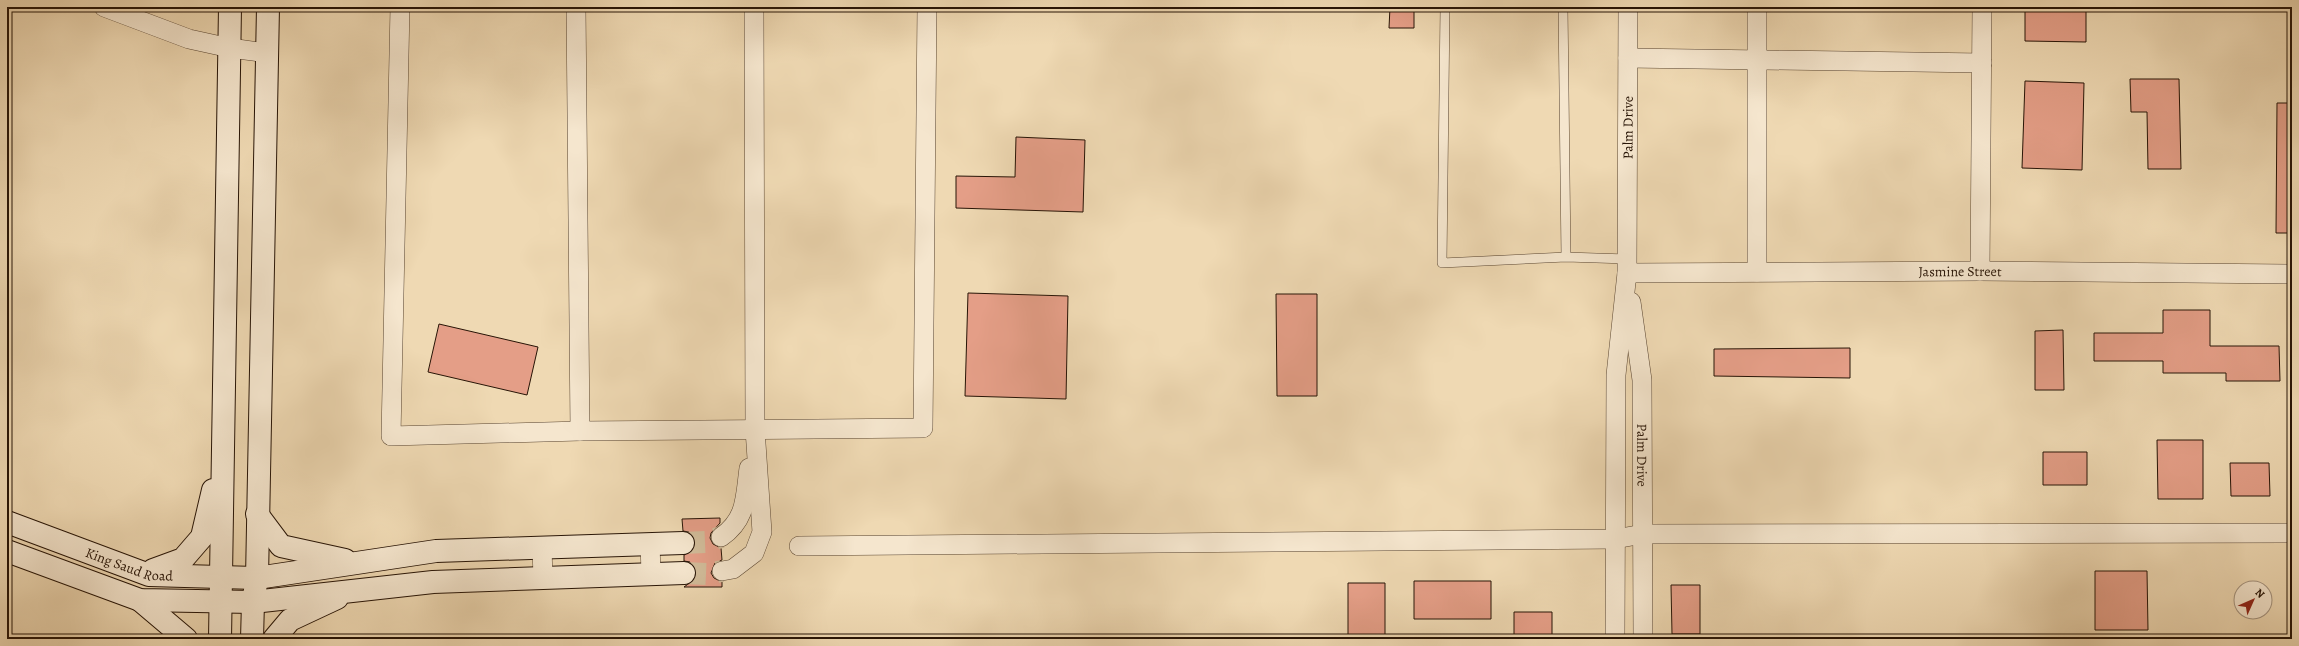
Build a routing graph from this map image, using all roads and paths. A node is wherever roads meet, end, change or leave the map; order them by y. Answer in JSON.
{"nodes":[{"id":1,"x":104,"y":7,"type":"edge"},
{"id":2,"x":230,"y":7,"type":"edge"},
{"id":3,"x":268,"y":7,"type":"edge"},
{"id":4,"x":400,"y":7,"type":"edge"},
{"id":5,"x":576,"y":7,"type":"edge"},
{"id":6,"x":754,"y":7,"type":"edge"},
{"id":7,"x":927,"y":7,"type":"edge"},
{"id":8,"x":1445,"y":7,"type":"edge"},
{"id":9,"x":1563,"y":7,"type":"edge"},
{"id":10,"x":1628,"y":7,"type":"edge"},
{"id":11,"x":1757,"y":7,"type":"edge"},
{"id":12,"x":1982,"y":7,"type":"edge"},
{"id":13,"x":230,"y":48,"type":"junction"},
{"id":14,"x":267,"y":53,"type":"junction"},
{"id":15,"x":1628,"y":58,"type":"junction"},
{"id":16,"x":1757,"y":60,"type":"junction"},
{"id":17,"x":1982,"y":63,"type":"junction"},
{"id":18,"x":1566,"y":257,"type":"junction"},
{"id":19,"x":1627,"y":266,"type":"junction"},
{"id":20,"x":1980,"y":271,"type":"junction"},
{"id":21,"x":1757,"y":272,"type":"junction"},
{"id":22,"x":2292,"y":274,"type":"edge"},
{"id":23,"x":754,"y":429,"type":"junction"},
{"id":24,"x":580,"y":431,"type":"junction"},
{"id":25,"x":223,"y":442,"type":"junction"},
{"id":26,"x":257,"y":514,"type":"junction"},
{"id":27,"x":7,"y":522,"type":"edge"},
{"id":28,"x":2292,"y":533,"type":"edge"},
{"id":29,"x":1643,"y":534,"type":"junction"},
{"id":30,"x":721,"y":537,"type":"tunnel mouth"},
{"id":31,"x":1615,"y":539,"type":"junction"},
{"id":32,"x":683,"y":543,"type":"tunnel mouth"},
{"id":33,"x":650,"y":544,"type":"junction"},
{"id":34,"x":799,"y":546,"type":"dead end"},
{"id":35,"x":542,"y":548,"type":"junction"},
{"id":36,"x":7,"y":551,"type":"edge"},
{"id":37,"x":358,"y":563,"type":"junction"},
{"id":38,"x":722,"y":571,"type":"tunnel mouth"},
{"id":39,"x":145,"y":573,"type":"junction"},
{"id":40,"x":651,"y":573,"type":"junction"},
{"id":41,"x":684,"y":573,"type":"tunnel mouth"},
{"id":42,"x":221,"y":577,"type":"junction"},
{"id":43,"x":256,"y":578,"type":"junction"},
{"id":44,"x":543,"y":578,"type":"junction"},
{"id":45,"x":354,"y":591,"type":"junction"},
{"id":46,"x":140,"y":600,"type":"junction"},
{"id":47,"x":220,"y":601,"type":"junction"},
{"id":48,"x":253,"y":602,"type":"junction"},
{"id":49,"x":186,"y":639,"type":"edge"},
{"id":50,"x":220,"y":639,"type":"edge"},
{"id":51,"x":252,"y":639,"type":"edge"},
{"id":52,"x":274,"y":639,"type":"edge"},
{"id":53,"x":1615,"y":639,"type":"edge"},
{"id":54,"x":1643,"y":639,"type":"edge"}],
"edges":[{"from":1,"to":13,"type":"street"},
{"from":2,"to":13,"type":"main road"},
{"from":3,"to":14,"type":"main road"},
{"from":4,"to":24,"type":"street"},
{"from":5,"to":24,"type":"street"},
{"from":6,"to":23,"type":"street"},
{"from":7,"to":23,"type":"street"},
{"from":8,"to":18,"type":"lane"},
{"from":9,"to":18,"type":"lane"},
{"from":10,"to":15,"type":"street","name":"Palm Drive"},
{"from":11,"to":16,"type":"street"},
{"from":12,"to":17,"type":"street"},
{"from":13,"to":14,"type":"street"},
{"from":13,"to":25,"type":"main road"},
{"from":14,"to":26,"type":"main road"},
{"from":15,"to":16,"type":"street"},
{"from":15,"to":19,"type":"street","name":"Palm Drive"},
{"from":16,"to":17,"type":"street"},
{"from":16,"to":21,"type":"street"},
{"from":17,"to":20,"type":"street"},
{"from":18,"to":19,"type":"lane"},
{"from":19,"to":21,"type":"street","name":"Jasmine Street"},
{"from":19,"to":29,"type":"street","name":"Palm Drive"},
{"from":19,"to":31,"type":"street","name":"Palm Drive"},
{"from":20,"to":21,"type":"street","name":"Jasmine Street"},
{"from":20,"to":22,"type":"street","name":"Jasmine Street"},
{"from":23,"to":24,"type":"street"},
{"from":23,"to":30,"type":"street"},
{"from":23,"to":38,"type":"street"},
{"from":25,"to":39,"type":"main road"},
{"from":25,"to":42,"type":"main road"},
{"from":26,"to":37,"type":"main road"},
{"from":26,"to":43,"type":"main road"},
{"from":27,"to":39,"type":"main road","name":"King Saud Road"},
{"from":28,"to":29,"type":"street"},
{"from":29,"to":31,"type":"street"},
{"from":29,"to":54,"type":"street","name":"Palm Drive"},
{"from":31,"to":34,"type":"street"},
{"from":31,"to":53,"type":"street","name":"Palm Drive"},
{"from":32,"to":33,"type":"main road","name":"King Saud Road"},
{"from":33,"to":35,"type":"main road","name":"King Saud Road"},
{"from":33,"to":40,"type":"street"},
{"from":35,"to":37,"type":"main road","name":"King Saud Road"},
{"from":35,"to":44,"type":"street"},
{"from":36,"to":46,"type":"main road","name":"King Saud Road"},
{"from":37,"to":43,"type":"main road","name":"King Saud Road"},
{"from":39,"to":42,"type":"main road","name":"King Saud Road"},
{"from":40,"to":41,"type":"main road","name":"King Saud Road"},
{"from":40,"to":44,"type":"main road","name":"King Saud Road"},
{"from":42,"to":43,"type":"main road","name":"King Saud Road"},
{"from":42,"to":47,"type":"main road"},
{"from":43,"to":48,"type":"main road"},
{"from":44,"to":45,"type":"main road","name":"King Saud Road"},
{"from":45,"to":48,"type":"main road","name":"King Saud Road"},
{"from":45,"to":52,"type":"main road"},
{"from":46,"to":47,"type":"main road","name":"King Saud Road"},
{"from":46,"to":49,"type":"main road"},
{"from":47,"to":48,"type":"main road","name":"King Saud Road"},
{"from":47,"to":50,"type":"main road"},
{"from":48,"to":51,"type":"main road"}]}
